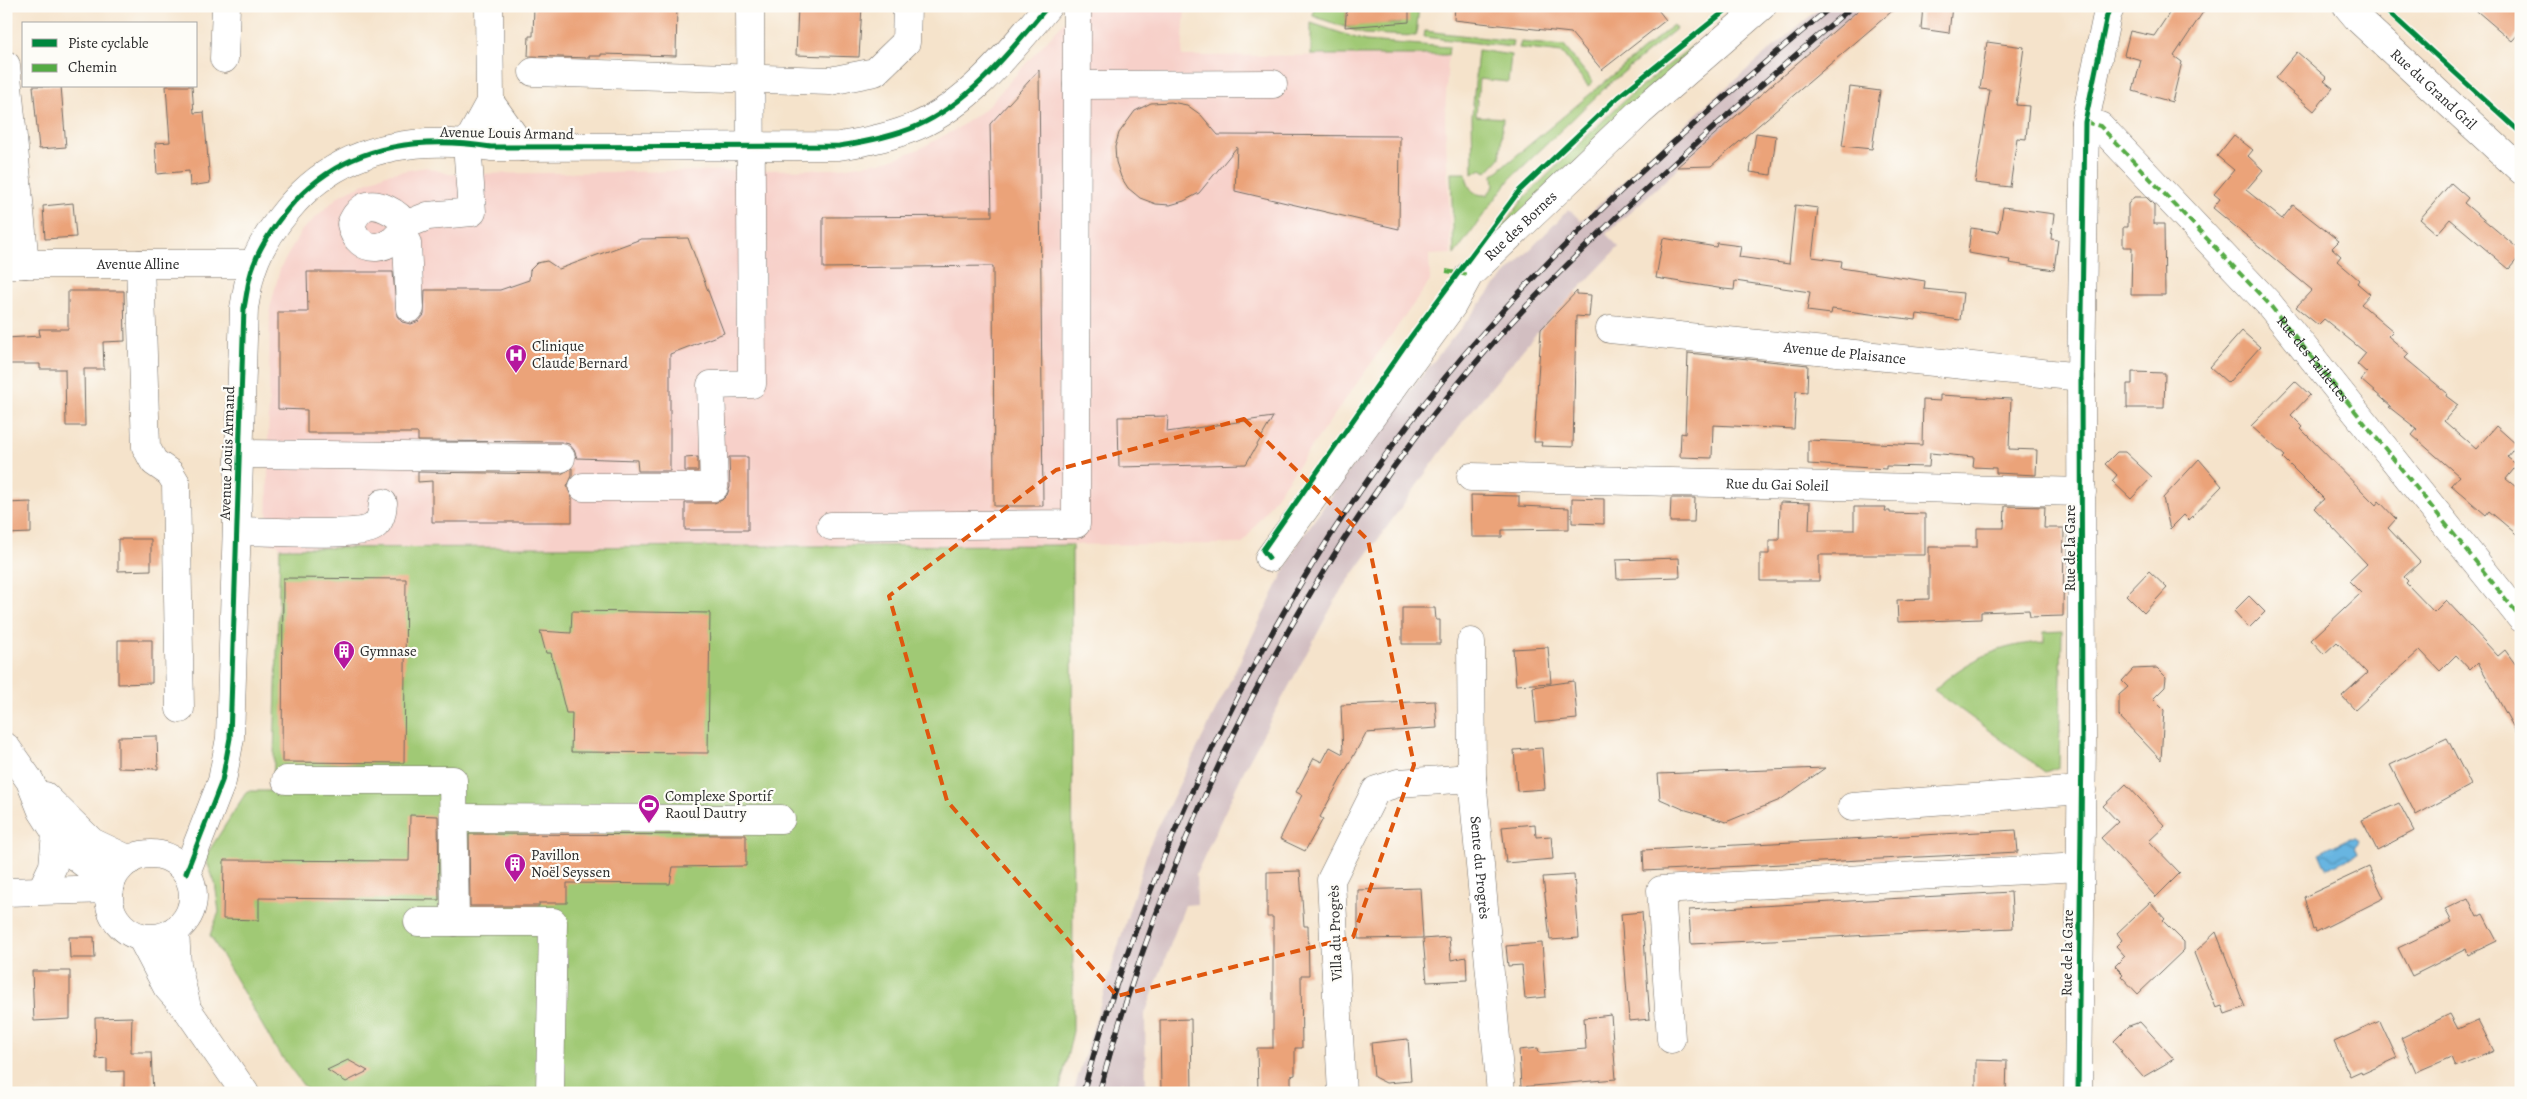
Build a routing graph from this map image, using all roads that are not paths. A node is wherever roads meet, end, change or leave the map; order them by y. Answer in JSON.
{"nodes":[{"id":1,"x":226,"y":6,"type":"edge"},
{"id":2,"x":489,"y":6,"type":"edge"},
{"id":3,"x":750,"y":6,"type":"edge"},
{"id":4,"x":907,"y":6,"type":"edge"},
{"id":5,"x":1048,"y":6,"type":"edge"},
{"id":6,"x":1077,"y":6,"type":"edge"},
{"id":7,"x":1762,"y":6,"type":"edge"},
{"id":8,"x":2111,"y":6,"type":"edge"},
{"id":9,"x":2347,"y":6,"type":"edge"},
{"id":10,"x":224,"y":59,"type":"dead end"},
{"id":11,"x":6,"y":65,"type":"edge"},
{"id":12,"x":533,"y":72,"type":"dead end"},
{"id":13,"x":749,"y":78,"type":"junction"},
{"id":14,"x":1273,"y":84,"type":"dead end"},
{"id":15,"x":1077,"y":85,"type":"junction"},
{"id":16,"x":490,"y":102,"type":"junction"},
{"id":17,"x":2086,"y":122,"type":"junction"},
{"id":18,"x":468,"y":144,"type":"junction"},
{"id":19,"x":749,"y":145,"type":"junction"},
{"id":20,"x":522,"y":147,"type":"junction"},
{"id":21,"x":2521,"y":170,"type":"edge"},
{"id":22,"x":15,"y":264,"type":"edge"},
{"id":23,"x":140,"y":264,"type":"junction"},
{"id":24,"x":254,"y":264,"type":"junction"},
{"id":25,"x":410,"y":308,"type":"dead end"},
{"id":26,"x":1610,"y":329,"type":"dead end"},
{"id":27,"x":2081,"y":377,"type":"junction"},
{"id":28,"x":240,"y":454,"type":"junction"},
{"id":29,"x":560,"y":458,"type":"dead end"},
{"id":30,"x":1471,"y":478,"type":"dead end"},
{"id":31,"x":584,"y":488,"type":"dead end"},
{"id":32,"x":2082,"y":492,"type":"junction"},
{"id":33,"x":383,"y":503,"type":"dead end"},
{"id":34,"x":831,"y":526,"type":"dead end"},
{"id":35,"x":238,"y":531,"type":"junction"},
{"id":36,"x":1269,"y":558,"type":"dead end"},
{"id":37,"x":2521,"y":618,"type":"edge"},
{"id":38,"x":1471,"y":642,"type":"dead end"},
{"id":39,"x":180,"y":709,"type":"dead end"},
{"id":40,"x":6,"y":747,"type":"edge"},
{"id":41,"x":1472,"y":778,"type":"junction"},
{"id":42,"x":286,"y":780,"type":"dead end"},
{"id":43,"x":30,"y":781,"type":"junction"},
{"id":44,"x":222,"y":781,"type":"junction"},
{"id":45,"x":2082,"y":790,"type":"junction"},
{"id":46,"x":1852,"y":807,"type":"dead end"},
{"id":47,"x":454,"y":818,"type":"junction"},
{"id":48,"x":781,"y":819,"type":"dead end"},
{"id":49,"x":56,"y":833,"type":"junction"},
{"id":50,"x":163,"y":856,"type":"junction"},
{"id":51,"x":130,"y":860,"type":"junction"},
{"id":52,"x":2080,"y":867,"type":"junction"},
{"id":53,"x":186,"y":874,"type":"junction"},
{"id":54,"x":110,"y":886,"type":"junction"},
{"id":55,"x":42,"y":889,"type":"junction"},
{"id":56,"x":6,"y":892,"type":"edge"},
{"id":57,"x":418,"y":922,"type":"dead end"},
{"id":58,"x":456,"y":922,"type":"junction"},
{"id":59,"x":175,"y":930,"type":"junction"},
{"id":60,"x":141,"y":937,"type":"junction"},
{"id":61,"x":188,"y":1012,"type":"junction"},
{"id":62,"x":1671,"y":1039,"type":"dead end"},
{"id":63,"x":245,"y":1093,"type":"edge"},
{"id":64,"x":550,"y":1093,"type":"edge"},
{"id":65,"x":1342,"y":1093,"type":"edge"},
{"id":66,"x":1501,"y":1093,"type":"edge"},
{"id":67,"x":2078,"y":1093,"type":"edge"}],
"edges":[{"from":1,"to":10,"type":"street"},
{"from":2,"to":16,"type":"street"},
{"from":3,"to":13,"type":"street"},
{"from":4,"to":13,"type":"street"},
{"from":5,"to":19,"type":"street","name":"Avenue Louis Armand"},
{"from":6,"to":15,"type":"street"},
{"from":7,"to":36,"type":"street","name":"Rue des Bornes"},
{"from":8,"to":17,"type":"street","name":"Rue de la Gare"},
{"from":9,"to":21,"type":"street","name":"Rue du Grand Gril"},
{"from":11,"to":22,"type":"street","name":"Avenue Alline"},
{"from":12,"to":13,"type":"street"},
{"from":13,"to":19,"type":"street"},
{"from":14,"to":15,"type":"street"},
{"from":15,"to":34,"type":"street"},
{"from":16,"to":18,"type":"street"},
{"from":16,"to":20,"type":"street"},
{"from":17,"to":27,"type":"street","name":"Rue de la Gare"},
{"from":17,"to":37,"type":"street","name":"Rue des Faillettes"},
{"from":18,"to":20,"type":"street","name":"Avenue Louis Armand"},
{"from":18,"to":24,"type":"street","name":"Avenue Louis Armand"},
{"from":18,"to":25,"type":"street"},
{"from":19,"to":20,"type":"street","name":"Avenue Louis Armand"},
{"from":19,"to":31,"type":"street"},
{"from":22,"to":23,"type":"street","name":"Avenue Alline"},
{"from":23,"to":24,"type":"street","name":"Avenue Alline"},
{"from":23,"to":39,"type":"street"},
{"from":24,"to":28,"type":"street","name":"Avenue Louis Armand"},
{"from":26,"to":27,"type":"street","name":"Avenue de Plaisance"},
{"from":27,"to":32,"type":"street","name":"Rue de la Gare"},
{"from":28,"to":29,"type":"street"},
{"from":28,"to":35,"type":"street","name":"Avenue Louis Armand"},
{"from":30,"to":32,"type":"street","name":"Rue du Gai Soleil"},
{"from":32,"to":45,"type":"street","name":"Rue de la Gare"},
{"from":33,"to":35,"type":"street"},
{"from":35,"to":44,"type":"street","name":"Avenue Louis Armand"},
{"from":38,"to":41,"type":"street","name":"Sente du Progrès"},
{"from":40,"to":43,"type":"street"},
{"from":41,"to":65,"type":"street","name":"Villa du Progrès"},
{"from":41,"to":66,"type":"street","name":"Sente du Progrès"},
{"from":42,"to":47,"type":"street"},
{"from":43,"to":49,"type":"street"},
{"from":43,"to":51,"type":"street"},
{"from":44,"to":50,"type":"street","name":"Avenue Louis Armand"},
{"from":44,"to":53,"type":"street","name":"Avenue Louis Armand"},
{"from":45,"to":46,"type":"street"},
{"from":45,"to":52,"type":"street","name":"Rue de la Gare"},
{"from":47,"to":48,"type":"street"},
{"from":47,"to":58,"type":"street"},
{"from":49,"to":54,"type":"street"},
{"from":49,"to":55,"type":"street"},
{"from":50,"to":51,"type":"street"},
{"from":50,"to":53,"type":"street"},
{"from":51,"to":54,"type":"street"},
{"from":52,"to":62,"type":"street"},
{"from":52,"to":67,"type":"street","name":"Rue de la Gare"},
{"from":53,"to":59,"type":"street"},
{"from":54,"to":55,"type":"street"},
{"from":54,"to":60,"type":"street"},
{"from":55,"to":56,"type":"street"},
{"from":57,"to":58,"type":"street"},
{"from":58,"to":64,"type":"street"},
{"from":59,"to":60,"type":"street"},
{"from":59,"to":61,"type":"street"},
{"from":60,"to":61,"type":"street"},
{"from":61,"to":63,"type":"street"}]}
